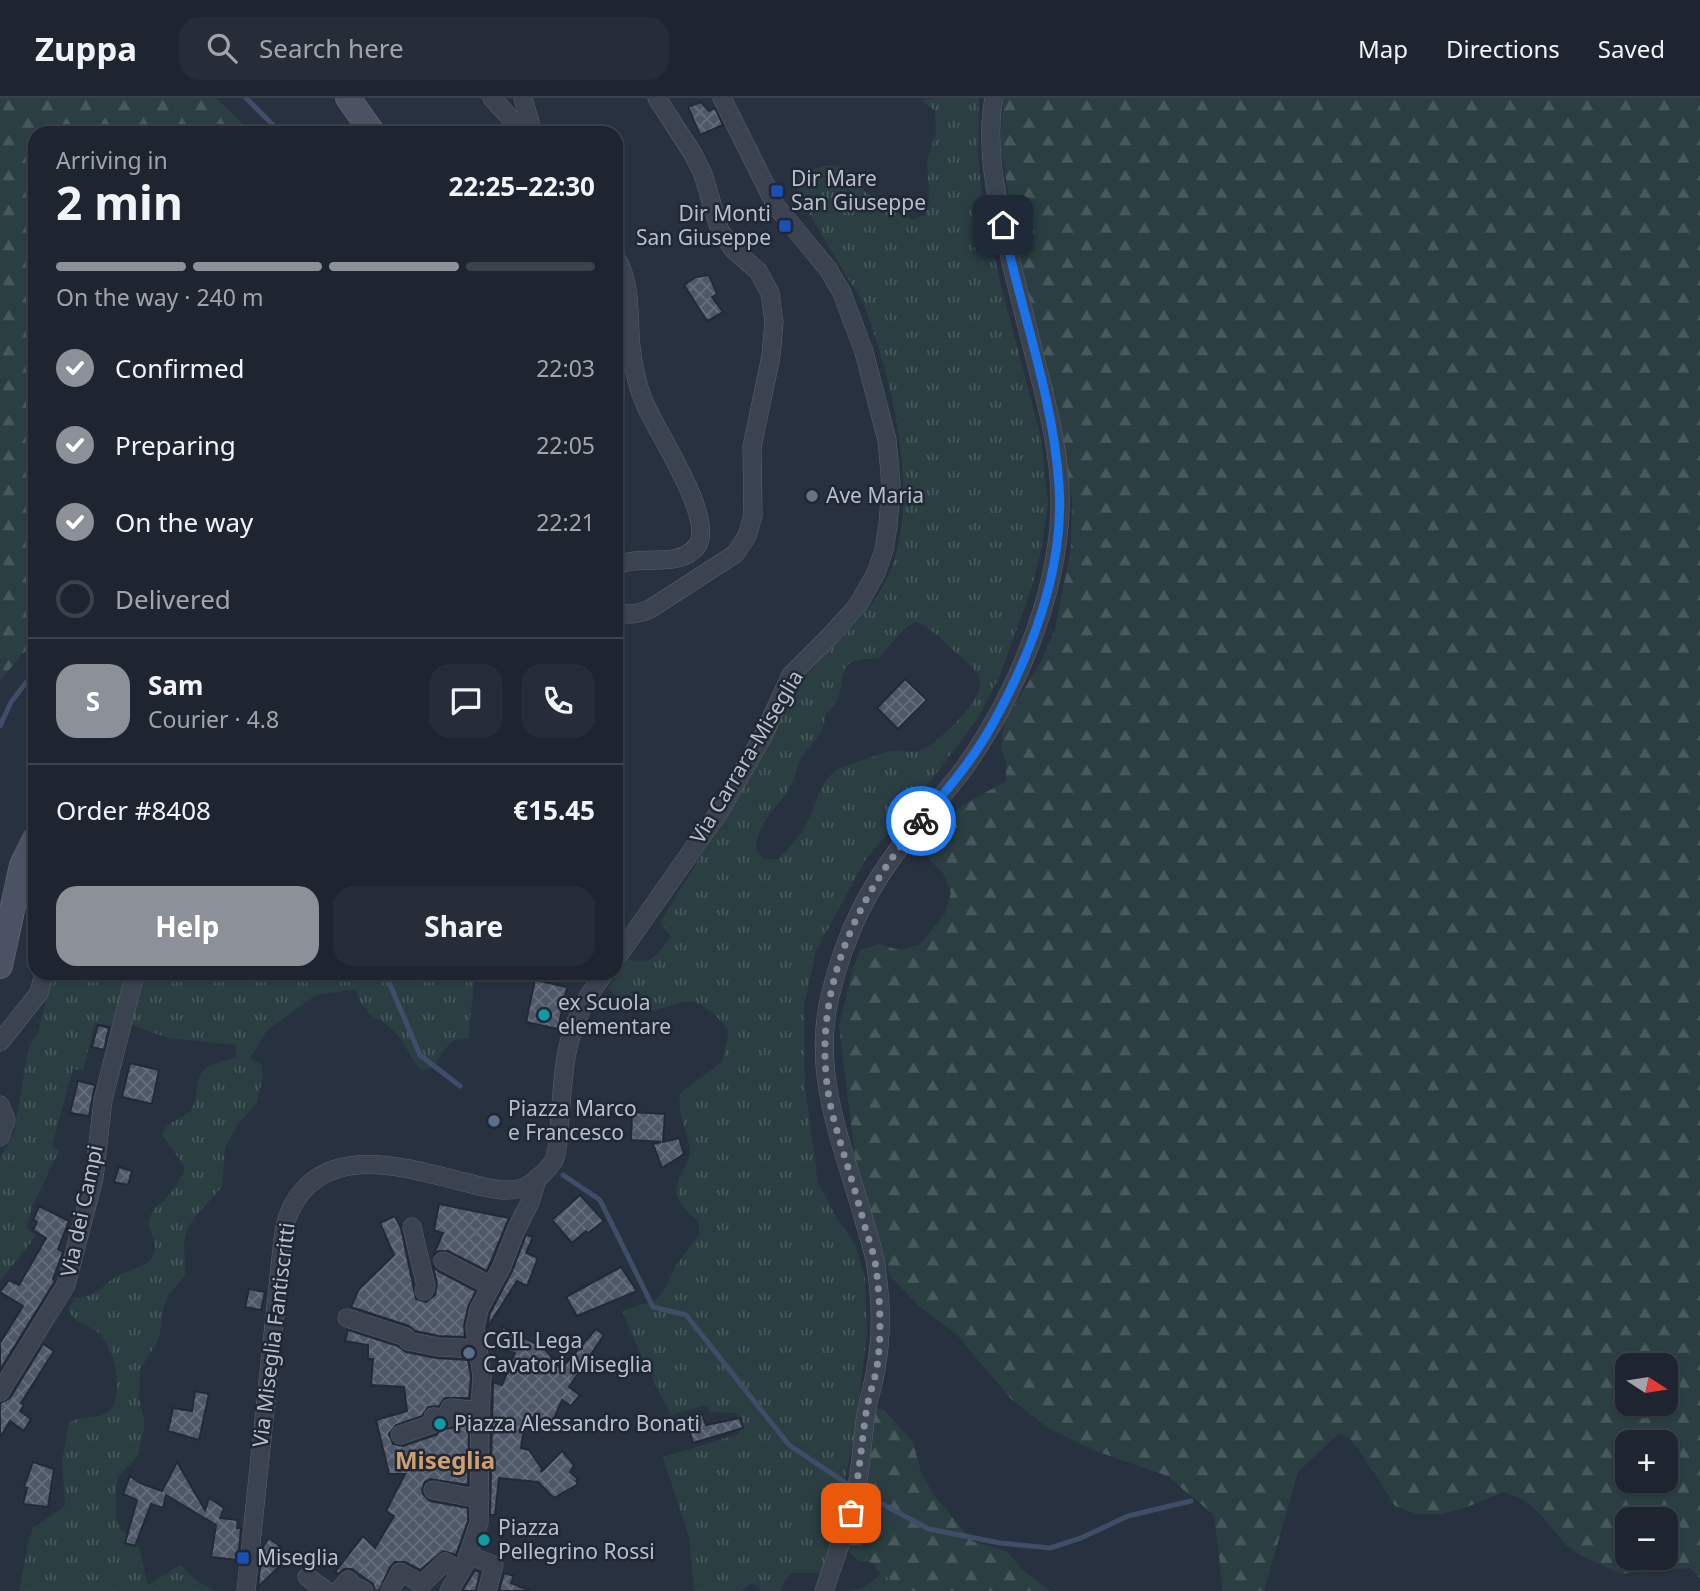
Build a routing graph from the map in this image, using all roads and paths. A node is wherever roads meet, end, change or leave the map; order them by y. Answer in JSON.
{"nodes":[{"id":1,"x":348,"y":98,"type":"edge"},
{"id":2,"x":492,"y":98,"type":"edge"},
{"id":3,"x":523,"y":98,"type":"edge"},
{"id":4,"x":657,"y":98,"type":"edge"},
{"id":5,"x":722,"y":98,"type":"edge"},
{"id":6,"x":994,"y":98,"type":"edge"},
{"id":7,"x":368,"y":126,"type":"edge"},
{"id":8,"x":518,"y":126,"type":"edge"},
{"id":9,"x":531,"y":126,"type":"edge"},
{"id":10,"x":623,"y":276,"type":"edge"},
{"id":11,"x":623,"y":562,"type":"edge"},
{"id":12,"x":623,"y":614,"type":"edge"},
{"id":13,"x":28,"y":853,"type":"edge"},
{"id":14,"x":623,"y":949,"type":"edge"},
{"id":15,"x":0,"y":966,"type":"edge"},
{"id":16,"x":42,"y":980,"type":"edge"},
{"id":17,"x":133,"y":980,"type":"edge"},
{"id":18,"x":599,"y":980,"type":"edge"},
{"id":19,"x":0,"y":1042,"type":"edge"},
{"id":20,"x":0,"y":1105,"type":"edge"},
{"id":21,"x":0,"y":1137,"type":"edge"},
{"id":22,"x":532,"y":1182,"type":"junction"},
{"id":23,"x":412,"y":1227,"type":"dead end"},
{"id":24,"x":443,"y":1261,"type":"dead end"},
{"id":25,"x":491,"y":1286,"type":"junction"},
{"id":26,"x":424,"y":1291,"type":"dead end"},
{"id":27,"x":347,"y":1318,"type":"dead end"},
{"id":28,"x":478,"y":1349,"type":"junction"},
{"id":29,"x":0,"y":1392,"type":"edge"},
{"id":30,"x":480,"y":1411,"type":"junction"},
{"id":31,"x":400,"y":1435,"type":"dead end"},
{"id":32,"x":433,"y":1490,"type":"dead end"},
{"id":33,"x":480,"y":1503,"type":"junction"},
{"id":34,"x":464,"y":1563,"type":"junction"},
{"id":35,"x":307,"y":1577,"type":"dead end"},
{"id":36,"x":246,"y":1591,"type":"edge"},
{"id":37,"x":327,"y":1591,"type":"edge"},
{"id":38,"x":339,"y":1591,"type":"edge"},
{"id":39,"x":364,"y":1591,"type":"edge"},
{"id":40,"x":390,"y":1591,"type":"edge"},
{"id":41,"x":449,"y":1591,"type":"edge"},
{"id":42,"x":487,"y":1591,"type":"edge"},
{"id":43,"x":824,"y":1591,"type":"edge"}],
"edges":[{"from":1,"to":7,"type":"main road"},
{"from":2,"to":8,"type":"street"},
{"from":3,"to":9,"type":"street"},
{"from":4,"to":12,"type":"street"},
{"from":5,"to":14,"type":"street","name":"Via Carrara-Miseglia"},
{"from":6,"to":43,"type":"street"},
{"from":10,"to":11,"type":"street"},
{"from":13,"to":15,"type":"main road"},
{"from":16,"to":19,"type":"street"},
{"from":17,"to":29,"type":"street","name":"Via dei Campi"},
{"from":18,"to":22,"type":"street"},
{"from":20,"to":21,"type":"street"},
{"from":22,"to":25,"type":"street"},
{"from":22,"to":36,"type":"street","name":"Via Miseglia Fantiscritti"},
{"from":23,"to":26,"type":"street"},
{"from":24,"to":25,"type":"street"},
{"from":25,"to":28,"type":"street"},
{"from":27,"to":28,"type":"street"},
{"from":28,"to":30,"type":"street"},
{"from":30,"to":31,"type":"street"},
{"from":30,"to":33,"type":"street"},
{"from":32,"to":33,"type":"street"},
{"from":33,"to":34,"type":"street"},
{"from":34,"to":40,"type":"street"},
{"from":34,"to":41,"type":"street"},
{"from":34,"to":42,"type":"street"},
{"from":35,"to":37,"type":"street"},
{"from":38,"to":39,"type":"street"}]}
